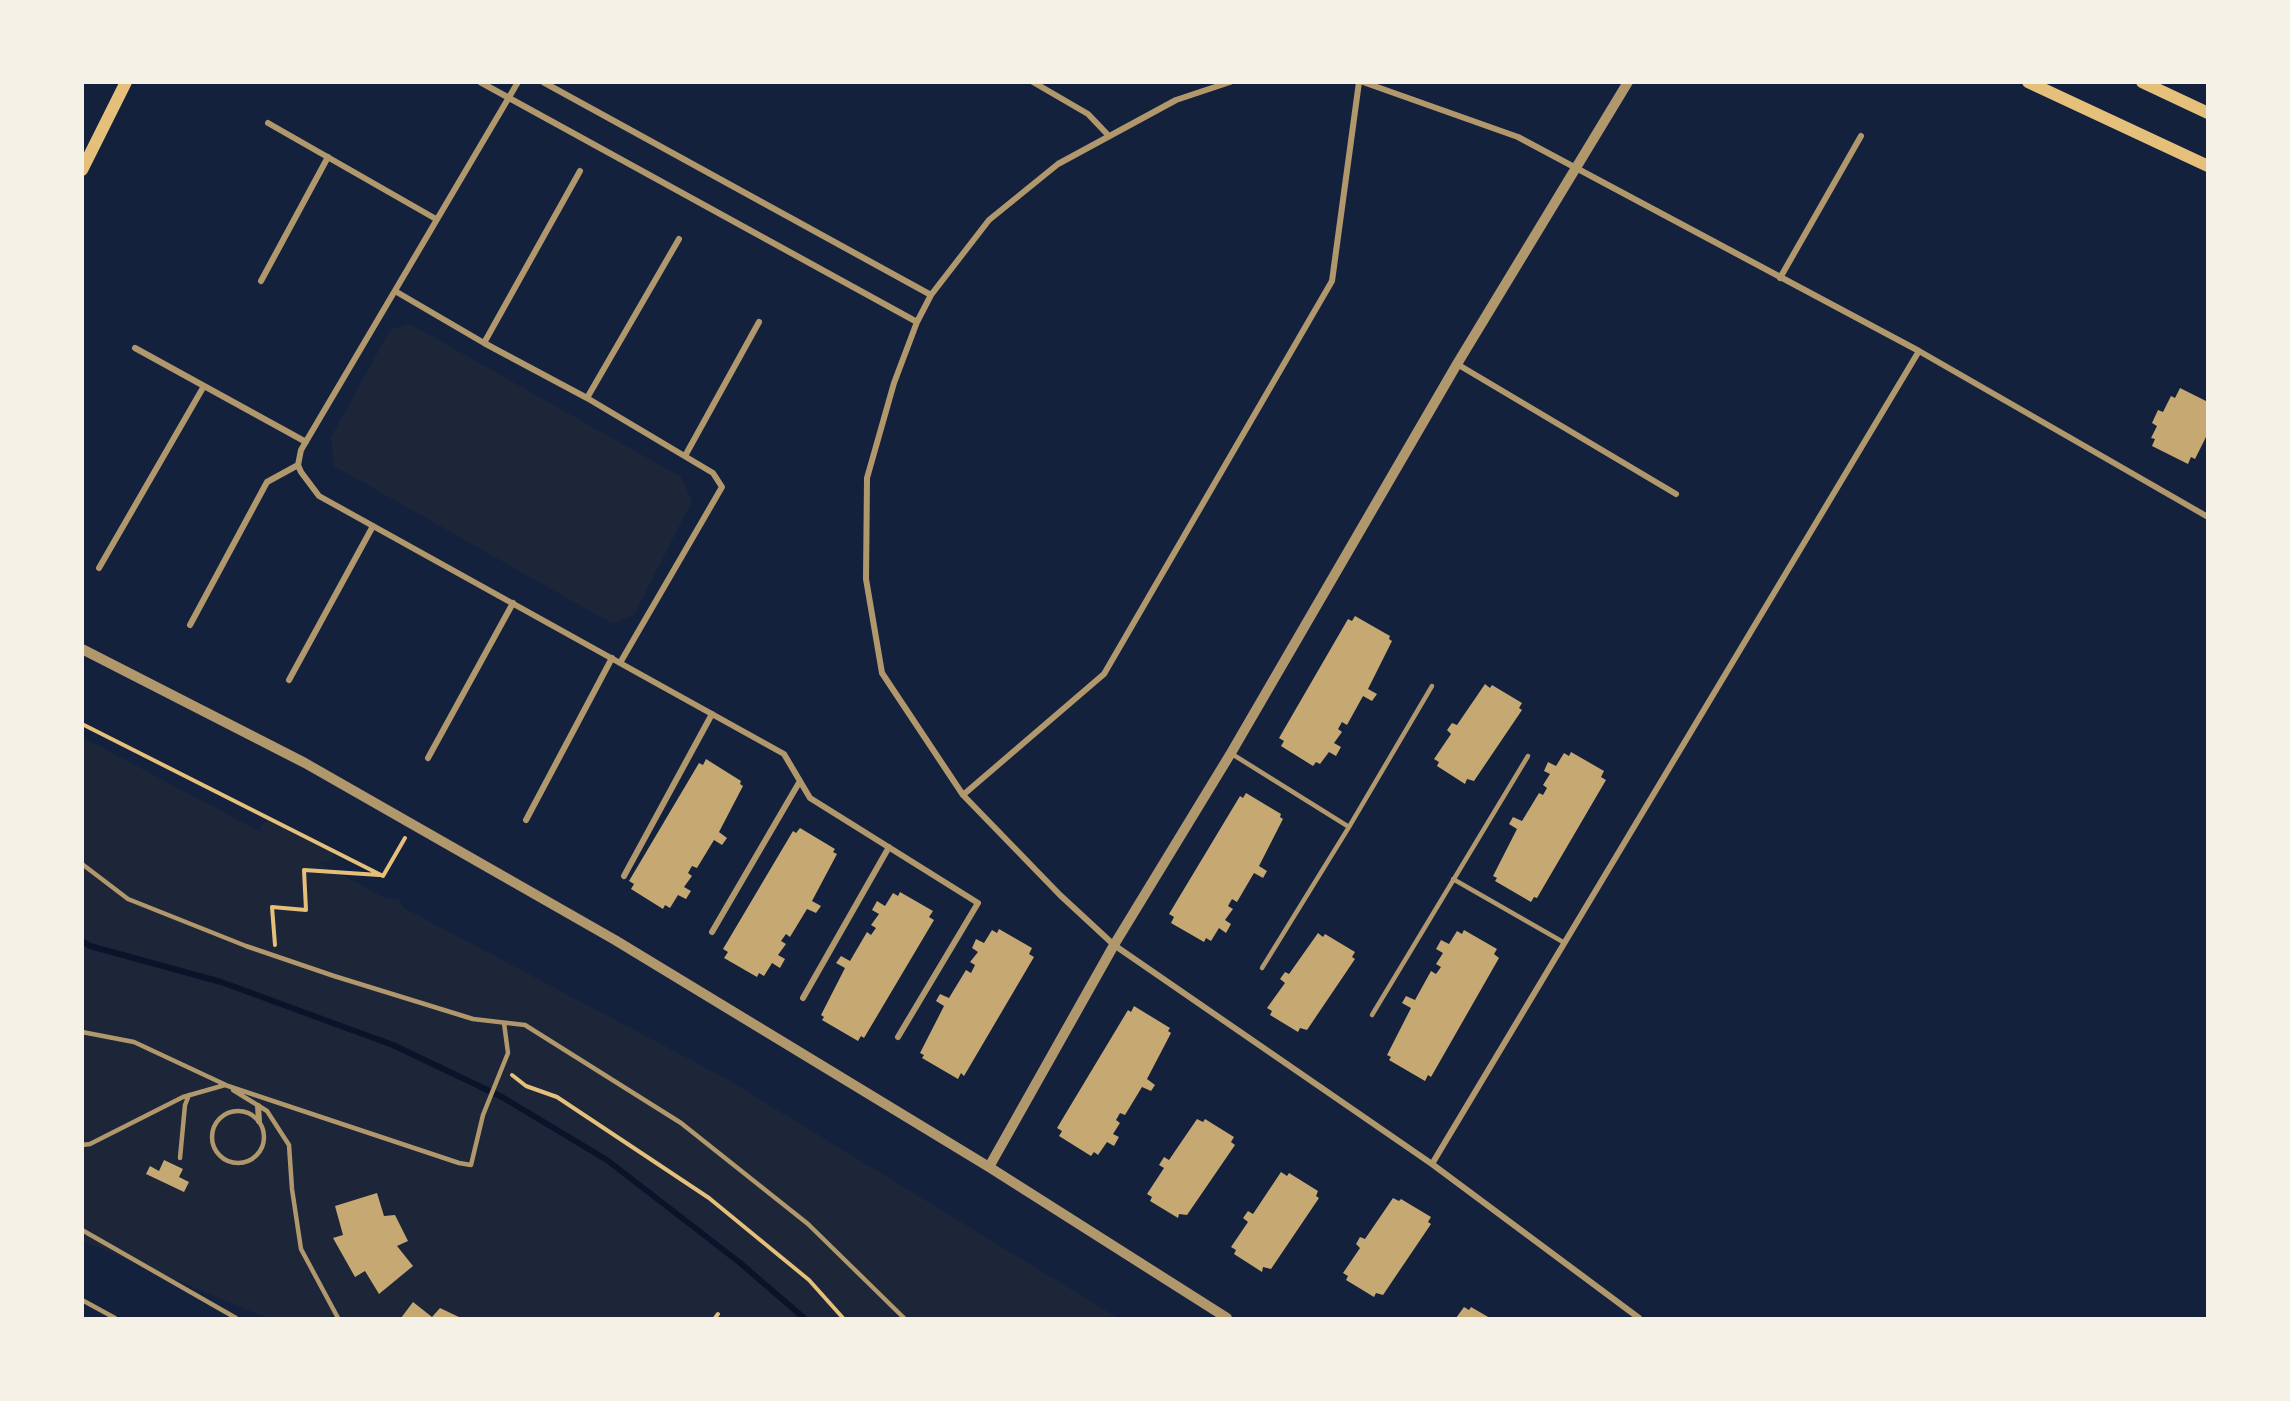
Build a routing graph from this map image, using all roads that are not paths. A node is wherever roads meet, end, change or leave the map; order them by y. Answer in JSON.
{"nodes":[{"id":1,"x":126,"y":82,"type":"edge"},
{"id":2,"x":480,"y":82,"type":"edge"},
{"id":3,"x":518,"y":82,"type":"edge"},
{"id":4,"x":543,"y":82,"type":"edge"},
{"id":5,"x":1033,"y":82,"type":"edge"},
{"id":6,"x":1230,"y":82,"type":"edge"},
{"id":7,"x":1361,"y":82,"type":"edge"},
{"id":8,"x":1628,"y":82,"type":"edge"},
{"id":9,"x":2028,"y":82,"type":"edge"},
{"id":10,"x":2142,"y":82,"type":"edge"},
{"id":11,"x":507,"y":97,"type":"junction"},
{"id":12,"x":2208,"y":113,"type":"edge"},
{"id":13,"x":268,"y":123,"type":"dead end"},
{"id":14,"x":1109,"y":136,"type":"junction"},
{"id":15,"x":1861,"y":136,"type":"dead end"},
{"id":16,"x":328,"y":157,"type":"junction"},
{"id":17,"x":2208,"y":166,"type":"edge"},
{"id":18,"x":1577,"y":167,"type":"junction"},
{"id":19,"x":82,"y":171,"type":"edge"},
{"id":20,"x":580,"y":171,"type":"dead end"},
{"id":21,"x":436,"y":219,"type":"junction"},
{"id":22,"x":679,"y":239,"type":"dead end"},
{"id":23,"x":1780,"y":278,"type":"junction"},
{"id":24,"x":261,"y":281,"type":"dead end"},
{"id":25,"x":395,"y":291,"type":"junction"},
{"id":26,"x":932,"y":295,"type":"junction"},
{"id":27,"x":759,"y":322,"type":"dead end"},
{"id":28,"x":917,"y":322,"type":"junction"},
{"id":29,"x":484,"y":344,"type":"junction"},
{"id":30,"x":135,"y":348,"type":"dead end"},
{"id":31,"x":1919,"y":351,"type":"junction"},
{"id":32,"x":1457,"y":364,"type":"junction"},
{"id":33,"x":204,"y":386,"type":"junction"},
{"id":34,"x":587,"y":398,"type":"junction"},
{"id":35,"x":306,"y":442,"type":"junction"},
{"id":36,"x":685,"y":456,"type":"junction"},
{"id":37,"x":298,"y":465,"type":"junction"},
{"id":38,"x":1676,"y":494,"type":"dead end"},
{"id":39,"x":2208,"y":517,"type":"edge"},
{"id":40,"x":373,"y":526,"type":"junction"},
{"id":41,"x":99,"y":568,"type":"dead end"},
{"id":42,"x":513,"y":603,"type":"junction"},
{"id":43,"x":190,"y":626,"type":"dead end"},
{"id":44,"x":82,"y":649,"type":"edge"},
{"id":45,"x":612,"y":658,"type":"junction"},
{"id":46,"x":620,"y":663,"type":"junction"},
{"id":47,"x":289,"y":680,"type":"dead end"},
{"id":48,"x":1432,"y":686,"type":"dead end"},
{"id":49,"x":712,"y":714,"type":"junction"},
{"id":50,"x":1231,"y":753,"type":"junction"},
{"id":51,"x":1528,"y":756,"type":"dead end"},
{"id":52,"x":428,"y":758,"type":"dead end"},
{"id":53,"x":800,"y":781,"type":"junction"},
{"id":54,"x":963,"y":795,"type":"junction"},
{"id":55,"x":526,"y":820,"type":"dead end"},
{"id":56,"x":1349,"y":827,"type":"junction"},
{"id":57,"x":889,"y":848,"type":"junction"},
{"id":58,"x":82,"y":864,"type":"edge"},
{"id":59,"x":624,"y":876,"type":"dead end"},
{"id":60,"x":1453,"y":879,"type":"junction"},
{"id":61,"x":712,"y":932,"type":"dead end"},
{"id":62,"x":1563,"y":942,"type":"junction"},
{"id":63,"x":1114,"y":945,"type":"junction"},
{"id":64,"x":1262,"y":968,"type":"dead end"},
{"id":65,"x":803,"y":998,"type":"dead end"},
{"id":66,"x":1372,"y":1015,"type":"dead end"},
{"id":67,"x":504,"y":1023,"type":"junction"},
{"id":68,"x":82,"y":1032,"type":"edge"},
{"id":69,"x":898,"y":1037,"type":"dead end"},
{"id":70,"x":225,"y":1085,"type":"junction"},
{"id":71,"x":189,"y":1095,"type":"junction"},
{"id":72,"x":258,"y":1106,"type":"junction"},
{"id":73,"x":259,"y":1121,"type":"junction"},
{"id":74,"x":82,"y":1144,"type":"edge"},
{"id":75,"x":180,"y":1158,"type":"dead end"},
{"id":76,"x":1432,"y":1164,"type":"junction"},
{"id":77,"x":989,"y":1167,"type":"junction"},
{"id":78,"x":82,"y":1230,"type":"edge"},
{"id":79,"x":82,"y":1300,"type":"edge"},
{"id":80,"x":115,"y":1318,"type":"edge"},
{"id":81,"x":236,"y":1318,"type":"edge"},
{"id":82,"x":338,"y":1318,"type":"edge"},
{"id":83,"x":904,"y":1318,"type":"edge"},
{"id":84,"x":1227,"y":1318,"type":"edge"},
{"id":85,"x":1639,"y":1318,"type":"edge"}],
"edges":[{"from":1,"to":19,"type":"main road"},
{"from":2,"to":11,"type":"street"},
{"from":3,"to":11,"type":"street"},
{"from":4,"to":26,"type":"street"},
{"from":5,"to":14,"type":"street"},
{"from":6,"to":14,"type":"street"},
{"from":7,"to":18,"type":"street"},
{"from":7,"to":54,"type":"street"},
{"from":8,"to":18,"type":"street"},
{"from":9,"to":17,"type":"main road"},
{"from":10,"to":12,"type":"main road"},
{"from":11,"to":21,"type":"street"},
{"from":11,"to":28,"type":"street"},
{"from":13,"to":16,"type":"street"},
{"from":14,"to":26,"type":"street"},
{"from":15,"to":23,"type":"street"},
{"from":16,"to":21,"type":"street"},
{"from":16,"to":24,"type":"street"},
{"from":18,"to":23,"type":"street"},
{"from":18,"to":32,"type":"street"},
{"from":20,"to":29,"type":"street"},
{"from":21,"to":25,"type":"street"},
{"from":22,"to":34,"type":"street"},
{"from":23,"to":31,"type":"street"},
{"from":25,"to":29,"type":"street"},
{"from":25,"to":35,"type":"street"},
{"from":26,"to":28,"type":"street"},
{"from":27,"to":36,"type":"street"},
{"from":28,"to":54,"type":"street"},
{"from":29,"to":34,"type":"street"},
{"from":30,"to":33,"type":"street"},
{"from":31,"to":39,"type":"street"},
{"from":31,"to":62,"type":"street"},
{"from":32,"to":38,"type":"street"},
{"from":32,"to":50,"type":"street"},
{"from":33,"to":35,"type":"street"},
{"from":33,"to":41,"type":"street"},
{"from":34,"to":36,"type":"street"},
{"from":35,"to":37,"type":"street"},
{"from":36,"to":46,"type":"street"},
{"from":37,"to":40,"type":"street"},
{"from":37,"to":43,"type":"street"},
{"from":40,"to":42,"type":"street"},
{"from":40,"to":47,"type":"street"},
{"from":42,"to":45,"type":"street"},
{"from":42,"to":52,"type":"street"},
{"from":44,"to":77,"type":"street"},
{"from":45,"to":46,"type":"street"},
{"from":45,"to":55,"type":"street"},
{"from":46,"to":49,"type":"street"},
{"from":48,"to":56,"type":"lane"},
{"from":49,"to":53,"type":"street"},
{"from":49,"to":59,"type":"street"},
{"from":50,"to":56,"type":"lane"},
{"from":50,"to":63,"type":"street"},
{"from":51,"to":60,"type":"lane"},
{"from":53,"to":57,"type":"street"},
{"from":53,"to":61,"type":"street"},
{"from":54,"to":63,"type":"street"},
{"from":56,"to":64,"type":"lane"},
{"from":57,"to":65,"type":"street"},
{"from":57,"to":69,"type":"street"},
{"from":58,"to":67,"type":"lane"},
{"from":60,"to":62,"type":"lane"},
{"from":60,"to":66,"type":"lane"},
{"from":62,"to":76,"type":"street"},
{"from":63,"to":76,"type":"street"},
{"from":63,"to":77,"type":"street"},
{"from":67,"to":70,"type":"lane"},
{"from":67,"to":83,"type":"lane"},
{"from":68,"to":70,"type":"lane"},
{"from":70,"to":71,"type":"lane"},
{"from":70,"to":72,"type":"lane"},
{"from":71,"to":74,"type":"lane"},
{"from":71,"to":75,"type":"lane"},
{"from":72,"to":73,"type":"street"},
{"from":72,"to":82,"type":"lane"},
{"from":73,"to":73,"type":"lane"},
{"from":76,"to":85,"type":"street"},
{"from":77,"to":84,"type":"street"},
{"from":78,"to":81,"type":"lane"},
{"from":79,"to":80,"type":"lane"}]}
